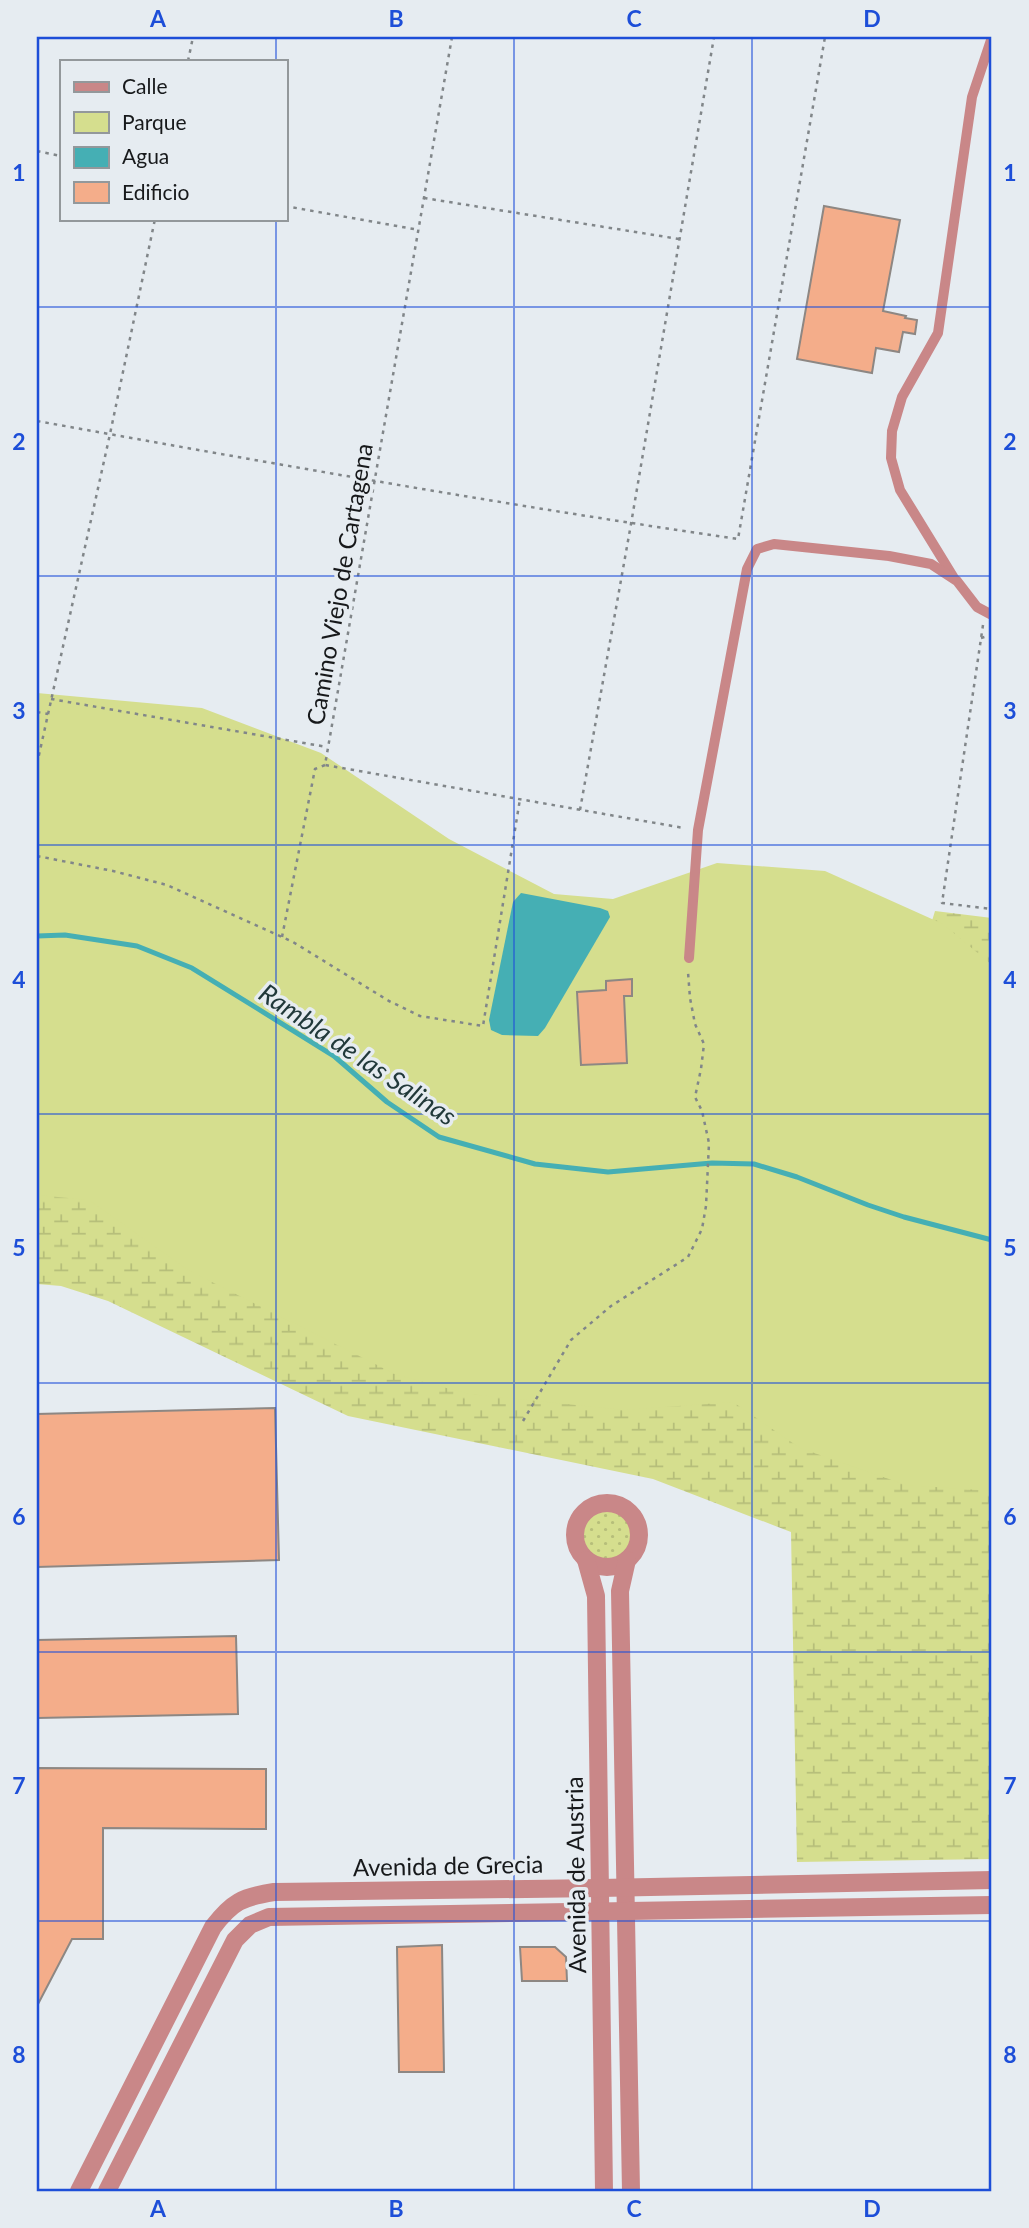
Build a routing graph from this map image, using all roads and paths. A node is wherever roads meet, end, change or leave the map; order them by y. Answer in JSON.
{"nodes":[{"id":1,"x":193,"y":37,"type":"edge"},
{"id":2,"x":452,"y":37,"type":"edge"},
{"id":3,"x":714,"y":37,"type":"edge"},
{"id":4,"x":825,"y":37,"type":"edge"},
{"id":5,"x":992,"y":37,"type":"edge"},
{"id":6,"x":188,"y":60,"type":"edge"},
{"id":7,"x":37,"y":151,"type":"edge"},
{"id":8,"x":60,"y":156,"type":"edge"},
{"id":9,"x":424,"y":198,"type":"junction"},
{"id":10,"x":287,"y":206,"type":"edge"},
{"id":11,"x":155,"y":220,"type":"edge"},
{"id":12,"x":419,"y":230,"type":"junction"},
{"id":13,"x":679,"y":239,"type":"junction"},
{"id":14,"x":37,"y":421,"type":"edge"},
{"id":15,"x":110,"y":434,"type":"junction"},
{"id":16,"x":375,"y":482,"type":"junction"},
{"id":17,"x":631,"y":524,"type":"junction"},
{"id":18,"x":957,"y":581,"type":"junction"},
{"id":19,"x":992,"y":615,"type":"edge"},
{"id":20,"x":992,"y":635,"type":"edge"},
{"id":21,"x":51,"y":699,"type":"junction"},
{"id":22,"x":37,"y":712,"type":"edge"},
{"id":23,"x":48,"y":714,"type":"junction"},
{"id":24,"x":329,"y":747,"type":"junction"},
{"id":25,"x":37,"y":764,"type":"edge"},
{"id":26,"x":325,"y":765,"type":"junction"},
{"id":27,"x":520,"y":799,"type":"junction"},
{"id":28,"x":579,"y":810,"type":"junction"},
{"id":29,"x":698,"y":830,"type":"junction"},
{"id":30,"x":37,"y":856,"type":"edge"},
{"id":31,"x":992,"y":909,"type":"edge"},
{"id":32,"x":282,"y":937,"type":"junction"},
{"id":33,"x":689,"y":958,"type":"joint"},
{"id":34,"x":523,"y":1421,"type":"dead end"},
{"id":35,"x":586,"y":1560,"type":"junction"},
{"id":36,"x":627,"y":1560,"type":"junction"},
{"id":37,"x":992,"y":1880,"type":"edge"},
{"id":38,"x":625,"y":1887,"type":"junction"},
{"id":39,"x":600,"y":1888,"type":"junction"},
{"id":40,"x":992,"y":1905,"type":"edge"},
{"id":41,"x":626,"y":1911,"type":"junction"},
{"id":42,"x":600,"y":1912,"type":"junction"},
{"id":43,"x":79,"y":2191,"type":"edge"},
{"id":44,"x":107,"y":2191,"type":"edge"},
{"id":45,"x":604,"y":2191,"type":"edge"},
{"id":46,"x":631,"y":2191,"type":"edge"}],
"edges":[{"from":1,"to":6,"type":"path"},
{"from":2,"to":9,"type":"path","name":"Camino Viejo de Cartagena"},
{"from":3,"to":13,"type":"path"},
{"from":4,"to":17,"type":"path"},
{"from":5,"to":18,"type":"lane"},
{"from":7,"to":8,"type":"path"},
{"from":9,"to":12,"type":"path","name":"Camino Viejo de Cartagena"},
{"from":9,"to":13,"type":"path"},
{"from":10,"to":12,"type":"path"},
{"from":11,"to":15,"type":"path"},
{"from":12,"to":16,"type":"path","name":"Camino Viejo de Cartagena"},
{"from":13,"to":17,"type":"path"},
{"from":14,"to":15,"type":"path"},
{"from":15,"to":16,"type":"path"},
{"from":15,"to":21,"type":"path"},
{"from":16,"to":17,"type":"path"},
{"from":16,"to":24,"type":"path","name":"Camino Viejo de Cartagena"},
{"from":17,"to":28,"type":"path"},
{"from":18,"to":19,"type":"lane"},
{"from":18,"to":29,"type":"lane"},
{"from":20,"to":31,"type":"path"},
{"from":21,"to":23,"type":"path"},
{"from":21,"to":24,"type":"path"},
{"from":22,"to":23,"type":"path"},
{"from":23,"to":25,"type":"path"},
{"from":24,"to":26,"type":"path","name":"Camino Viejo de Cartagena"},
{"from":26,"to":27,"type":"path"},
{"from":26,"to":32,"type":"path","name":"Camino Viejo de Cartagena"},
{"from":27,"to":28,"type":"path"},
{"from":27,"to":32,"type":"path"},
{"from":28,"to":29,"type":"path"},
{"from":29,"to":33,"type":"lane"},
{"from":30,"to":32,"type":"path"},
{"from":33,"to":34,"type":"path"},
{"from":35,"to":36,"type":"street"},
{"from":35,"to":36,"type":"street"},
{"from":35,"to":39,"type":"street","name":"Avenida de Austria"},
{"from":36,"to":38,"type":"street","name":"Avenida de Austria"},
{"from":37,"to":38,"type":"street","name":"Avenida de Grecia"},
{"from":38,"to":39,"type":"street","name":"Avenida de Grecia"},
{"from":38,"to":41,"type":"street","name":"Avenida de Austria"},
{"from":39,"to":42,"type":"street","name":"Avenida de Austria"},
{"from":39,"to":43,"type":"street","name":"Avenida de Grecia"},
{"from":40,"to":41,"type":"street","name":"Avenida de Grecia"},
{"from":41,"to":42,"type":"street","name":"Avenida de Grecia"},
{"from":41,"to":46,"type":"street","name":"Avenida de Austria"},
{"from":42,"to":44,"type":"street","name":"Avenida de Grecia"},
{"from":42,"to":45,"type":"street","name":"Avenida de Austria"}]}
